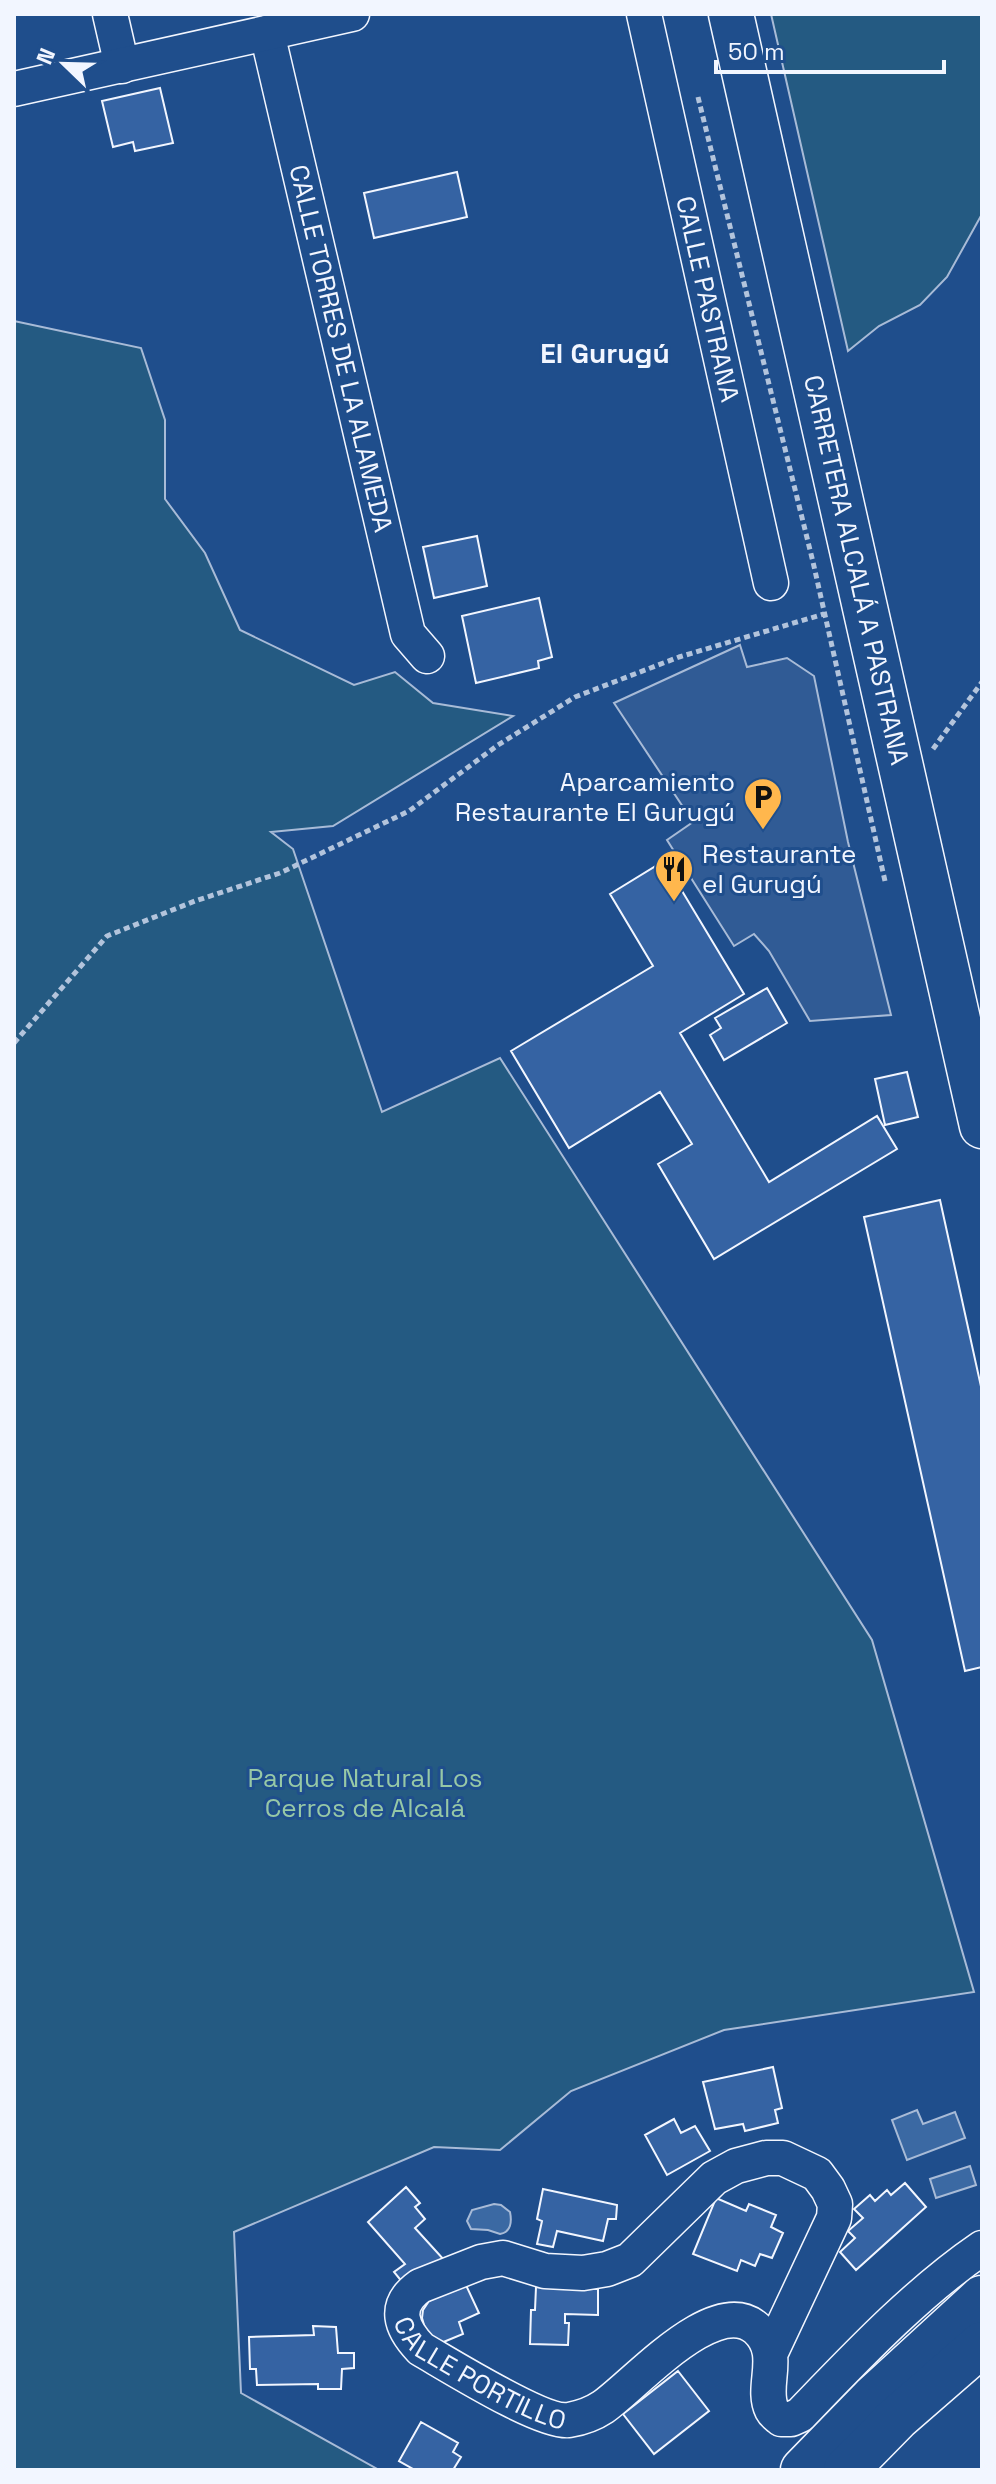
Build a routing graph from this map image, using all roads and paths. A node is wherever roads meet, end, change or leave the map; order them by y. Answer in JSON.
{"nodes":[{"id":1,"x":110,"y":14,"type":"edge"},
{"id":2,"x":352,"y":14,"type":"edge"},
{"id":3,"x":644,"y":14,"type":"edge"},
{"id":4,"x":708,"y":14,"type":"edge"},
{"id":5,"x":731,"y":14,"type":"edge"},
{"id":6,"x":745,"y":14,"type":"edge"},
{"id":7,"x":267,"y":33,"type":"junction"},
{"id":8,"x":122,"y":66,"type":"junction"},
{"id":9,"x":14,"y":89,"type":"edge"},
{"id":10,"x":697,"y":90,"type":"dead end"},
{"id":11,"x":753,"y":111,"type":"junction"},
{"id":12,"x":771,"y":583,"type":"dead end"},
{"id":13,"x":824,"y":614,"type":"junction"},
{"id":14,"x":427,"y":656,"type":"dead end"},
{"id":15,"x":982,"y":682,"type":"edge"},
{"id":16,"x":905,"y":788,"type":"junction"},
{"id":17,"x":887,"y":886,"type":"dead end"},
{"id":18,"x":14,"y":1043,"type":"edge"},
{"id":19,"x":982,"y":1126,"type":"edge"},
{"id":20,"x":982,"y":2248,"type":"edge"},
{"id":21,"x":982,"y":2298,"type":"edge"},
{"id":22,"x":982,"y":2344,"type":"edge"},
{"id":23,"x":770,"y":2354,"type":"junction"},
{"id":24,"x":803,"y":2470,"type":"edge"},
{"id":25,"x":846,"y":2470,"type":"edge"}],
"edges":[{"from":1,"to":8,"type":"street"},
{"from":2,"to":7,"type":"street"},
{"from":3,"to":12,"type":"street","name":"CALLE PASTRANA"},
{"from":4,"to":11,"type":"street"},
{"from":5,"to":11,"type":"main road","name":"CARRETERA ALCALÁ A PASTRANA"},
{"from":6,"to":11,"type":"main road"},
{"from":7,"to":8,"type":"street"},
{"from":7,"to":14,"type":"street","name":"CALLE TORRES DE LA ALAMEDA"},
{"from":8,"to":9,"type":"street"},
{"from":10,"to":13,"type":"path"},
{"from":11,"to":16,"type":"main road","name":"CARRETERA ALCALÁ A PASTRANA"},
{"from":13,"to":17,"type":"path"},
{"from":13,"to":18,"type":"path"},
{"from":15,"to":16,"type":"path"},
{"from":16,"to":19,"type":"main road","name":"CARRETERA ALCALÁ A PASTRANA"},
{"from":20,"to":23,"type":"street"},
{"from":21,"to":24,"type":"main road"},
{"from":22,"to":25,"type":"main road"},
{"from":23,"to":23,"type":"street","name":"CALLE PORTILLO"}]}
